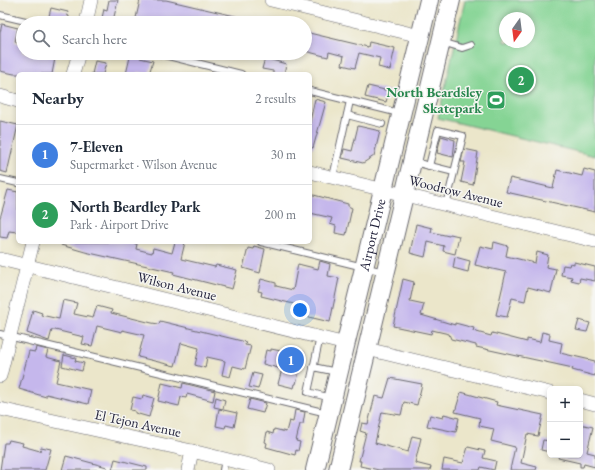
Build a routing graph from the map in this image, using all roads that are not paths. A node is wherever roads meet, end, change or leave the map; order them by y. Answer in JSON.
{"nodes":[{"id":1,"x":92,"y":0,"type":"edge"},
{"id":2,"x":270,"y":0,"type":"edge"},
{"id":3,"x":429,"y":0,"type":"edge"},
{"id":4,"x":451,"y":0,"type":"edge"},
{"id":5,"x":0,"y":15,"type":"edge"},
{"id":6,"x":88,"y":16,"type":"edge"},
{"id":7,"x":16,"y":19,"type":"edge"},
{"id":8,"x":420,"y":36,"type":"junction"},
{"id":9,"x":441,"y":42,"type":"junction"},
{"id":10,"x":471,"y":45,"type":"dead end"},
{"id":11,"x":77,"y":60,"type":"edge"},
{"id":12,"x":184,"y":60,"type":"edge"},
{"id":13,"x":74,"y":72,"type":"edge"},
{"id":14,"x":233,"y":72,"type":"edge"},
{"id":15,"x":312,"y":92,"type":"edge"},
{"id":16,"x":0,"y":96,"type":"edge"},
{"id":17,"x":16,"y":100,"type":"edge"},
{"id":18,"x":350,"y":101,"type":"junction"},
{"id":19,"x":401,"y":114,"type":"junction"},
{"id":20,"x":347,"y":115,"type":"junction"},
{"id":21,"x":382,"y":124,"type":"dead end"},
{"id":22,"x":429,"y":128,"type":"junction"},
{"id":23,"x":412,"y":162,"type":"junction"},
{"id":24,"x":429,"y":166,"type":"junction"},
{"id":25,"x":312,"y":172,"type":"edge"},
{"id":26,"x":454,"y":172,"type":"junction"},
{"id":27,"x":333,"y":177,"type":"junction"},
{"id":28,"x":0,"y":179,"type":"edge"},
{"id":29,"x":16,"y":183,"type":"edge"},
{"id":30,"x":382,"y":189,"type":"junction"},
{"id":31,"x":404,"y":195,"type":"junction"},
{"id":32,"x":446,"y":205,"type":"junction"},
{"id":33,"x":595,"y":241,"type":"edge"},
{"id":34,"x":32,"y":244,"type":"edge"},
{"id":35,"x":269,"y":244,"type":"edge"},
{"id":36,"x":0,"y":259,"type":"edge"},
{"id":37,"x":27,"y":265,"type":"junction"},
{"id":38,"x":364,"y":267,"type":"junction"},
{"id":39,"x":385,"y":272,"type":"junction"},
{"id":40,"x":5,"y":335,"type":"edge"},
{"id":41,"x":320,"y":337,"type":"junction"},
{"id":42,"x":346,"y":344,"type":"junction"},
{"id":43,"x":367,"y":349,"type":"junction"},
{"id":44,"x":313,"y":367,"type":"junction"},
{"id":45,"x":339,"y":372,"type":"junction"},
{"id":46,"x":0,"y":376,"type":"edge"},
{"id":47,"x":547,"y":392,"type":"edge"},
{"id":48,"x":583,"y":401,"type":"edge"},
{"id":49,"x":595,"y":404,"type":"edge"},
{"id":50,"x":331,"y":406,"type":"junction"},
{"id":51,"x":0,"y":409,"type":"edge"},
{"id":52,"x":192,"y":451,"type":"junction"},
{"id":53,"x":224,"y":465,"type":"edge"},
{"id":54,"x":188,"y":470,"type":"edge"},
{"id":55,"x":269,"y":470,"type":"edge"},
{"id":56,"x":315,"y":470,"type":"edge"},
{"id":57,"x":338,"y":470,"type":"edge"}],
"edges":[{"from":1,"to":6,"type":"street"},
{"from":2,"to":8,"type":"street"},
{"from":3,"to":8,"type":"main road","name":"Airport Drive"},
{"from":4,"to":9,"type":"main road","name":"Airport Drive"},
{"from":5,"to":7,"type":"lane"},
{"from":8,"to":19,"type":"main road","name":"Airport Drive"},
{"from":9,"to":10,"type":"lane"},
{"from":9,"to":22,"type":"main road","name":"Airport Drive"},
{"from":11,"to":13,"type":"street"},
{"from":12,"to":14,"type":"lane"},
{"from":15,"to":18,"type":"lane"},
{"from":16,"to":17,"type":"street"},
{"from":18,"to":19,"type":"lane"},
{"from":18,"to":20,"type":"lane"},
{"from":19,"to":30,"type":"main road","name":"Airport Drive"},
{"from":20,"to":21,"type":"lane"},
{"from":20,"to":27,"type":"lane"},
{"from":22,"to":23,"type":"main road","name":"Airport Drive"},
{"from":22,"to":24,"type":"lane"},
{"from":22,"to":26,"type":"lane"},
{"from":23,"to":24,"type":"lane"},
{"from":23,"to":31,"type":"main road","name":"Airport Drive"},
{"from":24,"to":26,"type":"lane"},
{"from":25,"to":27,"type":"street","name":"Woodrow Avenue"},
{"from":26,"to":32,"type":"lane"},
{"from":27,"to":30,"type":"street","name":"Woodrow Avenue"},
{"from":28,"to":29,"type":"lane"},
{"from":30,"to":31,"type":"street","name":"Woodrow Avenue"},
{"from":30,"to":38,"type":"main road","name":"Airport Drive"},
{"from":31,"to":32,"type":"street","name":"Woodrow Avenue"},
{"from":31,"to":39,"type":"main road","name":"Airport Drive"},
{"from":32,"to":33,"type":"street","name":"Woodrow Avenue"},
{"from":34,"to":37,"type":"street"},
{"from":35,"to":38,"type":"lane"},
{"from":36,"to":37,"type":"street","name":"Wilson Avenue"},
{"from":37,"to":40,"type":"street"},
{"from":37,"to":41,"type":"street","name":"Wilson Avenue"},
{"from":38,"to":39,"type":"lane"},
{"from":38,"to":42,"type":"main road","name":"Airport Drive"},
{"from":39,"to":43,"type":"main road","name":"Airport Drive"},
{"from":40,"to":46,"type":"street"},
{"from":40,"to":50,"type":"lane"},
{"from":41,"to":42,"type":"street","name":"Wilson Avenue"},
{"from":41,"to":44,"type":"lane"},
{"from":42,"to":45,"type":"main road","name":"Airport Drive"},
{"from":43,"to":47,"type":"street"},
{"from":43,"to":57,"type":"main road","name":"Airport Drive"},
{"from":44,"to":45,"type":"lane"},
{"from":44,"to":50,"type":"lane"},
{"from":45,"to":50,"type":"main road","name":"Airport Drive"},
{"from":48,"to":49,"type":"street"},
{"from":50,"to":56,"type":"main road","name":"Airport Drive"},
{"from":51,"to":52,"type":"street","name":"El Tejon Avenue"},
{"from":52,"to":53,"type":"street","name":"El Tejon Avenue"},
{"from":52,"to":54,"type":"street"},
{"from":53,"to":55,"type":"street","name":"El Tejon Avenue"}]}
